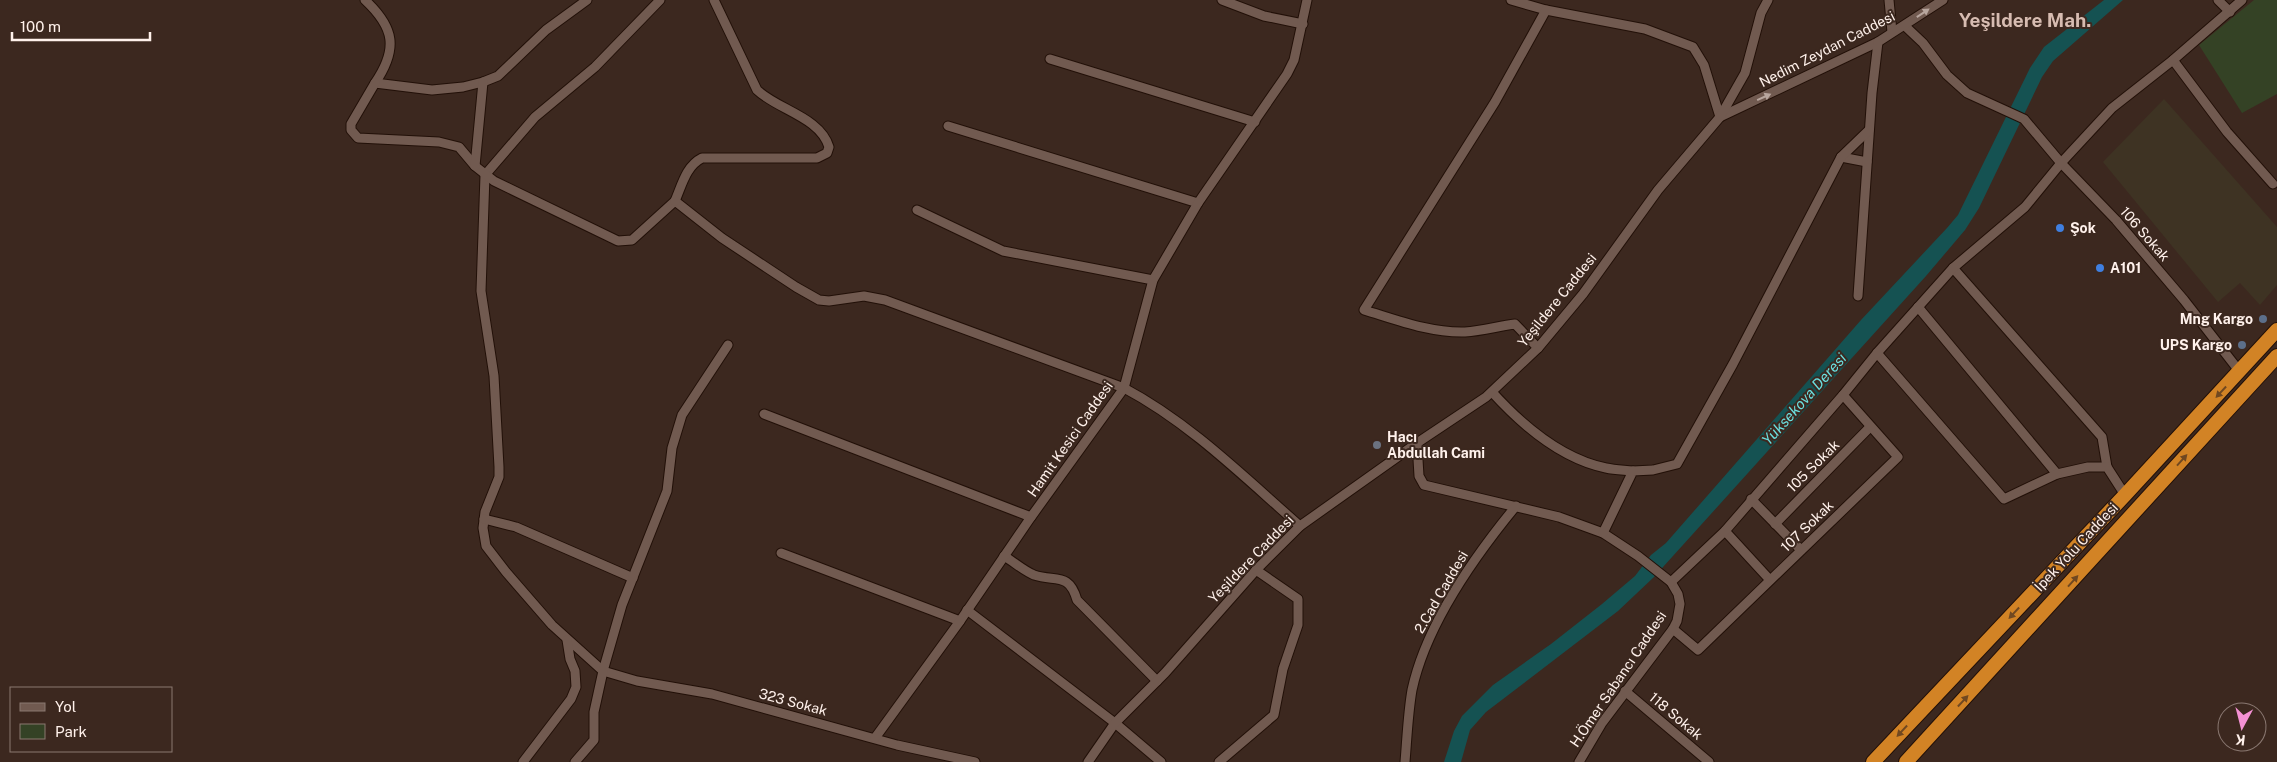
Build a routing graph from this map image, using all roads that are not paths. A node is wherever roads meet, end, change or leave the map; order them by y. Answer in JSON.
{"nodes":[{"id":1,"x":365,"y":0,"type":"edge"},
{"id":2,"x":587,"y":0,"type":"edge"},
{"id":3,"x":660,"y":0,"type":"edge"},
{"id":4,"x":714,"y":0,"type":"edge"},
{"id":5,"x":1222,"y":0,"type":"edge"},
{"id":6,"x":1307,"y":0,"type":"edge"},
{"id":7,"x":1512,"y":0,"type":"edge"},
{"id":8,"x":1768,"y":0,"type":"edge"},
{"id":9,"x":1889,"y":0,"type":"edge"},
{"id":10,"x":1943,"y":0,"type":"edge"},
{"id":11,"x":2218,"y":0,"type":"edge"},
{"id":12,"x":2242,"y":0,"type":"edge"},
{"id":13,"x":1546,"y":10,"type":"junction"},
{"id":14,"x":2230,"y":12,"type":"junction"},
{"id":15,"x":1303,"y":24,"type":"junction"},
{"id":16,"x":1905,"y":26,"type":"junction"},
{"id":17,"x":1892,"y":32,"type":"junction"},
{"id":18,"x":1878,"y":42,"type":"junction"},
{"id":19,"x":1050,"y":59,"type":"dead end"},
{"id":20,"x":2173,"y":60,"type":"junction"},
{"id":21,"x":483,"y":82,"type":"junction"},
{"id":22,"x":376,"y":83,"type":"junction"},
{"id":23,"x":1720,"y":117,"type":"junction"},
{"id":24,"x":1255,"y":122,"type":"junction"},
{"id":25,"x":948,"y":126,"type":"dead end"},
{"id":26,"x":1869,"y":130,"type":"junction"},
{"id":27,"x":1841,"y":157,"type":"junction"},
{"id":28,"x":1867,"y":162,"type":"junction"},
{"id":29,"x":2061,"y":163,"type":"junction"},
{"id":30,"x":476,"y":166,"type":"junction"},
{"id":31,"x":485,"y":175,"type":"junction"},
{"id":32,"x":2273,"y":184,"type":"dead end"},
{"id":33,"x":675,"y":201,"type":"junction"},
{"id":34,"x":1198,"y":204,"type":"junction"},
{"id":35,"x":917,"y":210,"type":"dead end"},
{"id":36,"x":1953,"y":268,"type":"junction"},
{"id":37,"x":1153,"y":280,"type":"junction"},
{"id":38,"x":1858,"y":296,"type":"dead end"},
{"id":39,"x":1918,"y":307,"type":"junction"},
{"id":40,"x":2277,"y":330,"type":"edge"},
{"id":41,"x":728,"y":346,"type":"dead end"},
{"id":42,"x":1538,"y":348,"type":"junction"},
{"id":43,"x":1877,"y":353,"type":"junction"},
{"id":44,"x":2277,"y":356,"type":"edge"},
{"id":45,"x":2240,"y":372,"type":"junction"},
{"id":46,"x":1124,"y":388,"type":"junction"},
{"id":47,"x":1492,"y":392,"type":"junction"},
{"id":48,"x":1843,"y":395,"type":"junction"},
{"id":49,"x":764,"y":414,"type":"dead end"},
{"id":50,"x":1870,"y":428,"type":"junction"},
{"id":51,"x":1417,"y":443,"type":"junction"},
{"id":52,"x":2107,"y":467,"type":"junction"},
{"id":53,"x":1633,"y":471,"type":"junction"},
{"id":54,"x":2057,"y":474,"type":"junction"},
{"id":55,"x":2125,"y":495,"type":"junction"},
{"id":56,"x":1752,"y":499,"type":"junction"},
{"id":57,"x":1516,"y":506,"type":"junction"},
{"id":58,"x":1031,"y":516,"type":"junction"},
{"id":59,"x":484,"y":519,"type":"junction"},
{"id":60,"x":1774,"y":524,"type":"junction"},
{"id":61,"x":1300,"y":526,"type":"junction"},
{"id":62,"x":1725,"y":531,"type":"junction"},
{"id":63,"x":1603,"y":533,"type":"junction"},
{"id":64,"x":1801,"y":550,"type":"junction"},
{"id":65,"x":781,"y":554,"type":"dead end"},
{"id":66,"x":1004,"y":556,"type":"junction"},
{"id":67,"x":1256,"y":570,"type":"junction"},
{"id":68,"x":633,"y":578,"type":"junction"},
{"id":69,"x":1770,"y":580,"type":"junction"},
{"id":70,"x":1671,"y":582,"type":"junction"},
{"id":71,"x":967,"y":610,"type":"junction"},
{"id":72,"x":960,"y":621,"type":"junction"},
{"id":73,"x":1673,"y":629,"type":"junction"},
{"id":74,"x":568,"y":640,"type":"junction"},
{"id":75,"x":603,"y":671,"type":"junction"},
{"id":76,"x":1157,"y":681,"type":"junction"},
{"id":77,"x":1626,"y":691,"type":"junction"},
{"id":78,"x":1115,"y":723,"type":"junction"},
{"id":79,"x":875,"y":738,"type":"junction"},
{"id":80,"x":523,"y":762,"type":"edge"},
{"id":81,"x":575,"y":762,"type":"edge"},
{"id":82,"x":975,"y":762,"type":"edge"},
{"id":83,"x":1088,"y":762,"type":"edge"},
{"id":84,"x":1161,"y":762,"type":"edge"},
{"id":85,"x":1219,"y":762,"type":"edge"},
{"id":86,"x":1405,"y":762,"type":"edge"},
{"id":87,"x":1579,"y":762,"type":"edge"},
{"id":88,"x":1710,"y":762,"type":"edge"},
{"id":89,"x":1873,"y":762,"type":"edge"},
{"id":90,"x":1906,"y":762,"type":"edge"}],
"edges":[{"from":1,"to":22,"type":"street"},
{"from":2,"to":21,"type":"street"},
{"from":3,"to":31,"type":"street"},
{"from":4,"to":33,"type":"street"},
{"from":5,"to":15,"type":"street"},
{"from":6,"to":15,"type":"street","name":"Hamit Kesici Caddesi"},
{"from":7,"to":13,"type":"street"},
{"from":8,"to":23,"type":"street"},
{"from":9,"to":17,"type":"street"},
{"from":16,"to":10,"type":"street","name":"Nedim Zeydan Caddesi","one_way":true},
{"from":11,"to":14,"type":"street"},
{"from":12,"to":14,"type":"street"},
{"from":13,"to":23,"type":"street"},
{"from":13,"to":42,"type":"street"},
{"from":14,"to":20,"type":"street"},
{"from":15,"to":24,"type":"street","name":"Hamit Kesici Caddesi"},
{"from":16,"to":17,"type":"street","name":"Nedim Zeydan Caddesi"},
{"from":16,"to":29,"type":"street","name":"106 Sokak"},
{"from":17,"to":18,"type":"street","name":"Nedim Zeydan Caddesi"},
{"from":23,"to":18,"type":"street","name":"Nedim Zeydan Caddesi","one_way":true},
{"from":18,"to":26,"type":"street"},
{"from":19,"to":24,"type":"street"},
{"from":20,"to":29,"type":"street"},
{"from":20,"to":32,"type":"street"},
{"from":21,"to":22,"type":"street"},
{"from":21,"to":30,"type":"street"},
{"from":22,"to":30,"type":"street"},
{"from":23,"to":42,"type":"street","name":"Yeşildere Caddesi"},
{"from":24,"to":34,"type":"street","name":"Hamit Kesici Caddesi"},
{"from":25,"to":34,"type":"street"},
{"from":26,"to":27,"type":"street"},
{"from":26,"to":28,"type":"street"},
{"from":27,"to":28,"type":"street"},
{"from":27,"to":53,"type":"street"},
{"from":28,"to":38,"type":"street"},
{"from":29,"to":36,"type":"street"},
{"from":29,"to":45,"type":"street","name":"106 Sokak"},
{"from":30,"to":31,"type":"street"},
{"from":31,"to":33,"type":"street"},
{"from":31,"to":59,"type":"street"},
{"from":33,"to":46,"type":"street"},
{"from":34,"to":37,"type":"street","name":"Hamit Kesici Caddesi"},
{"from":35,"to":37,"type":"street"},
{"from":36,"to":39,"type":"street"},
{"from":36,"to":52,"type":"street"},
{"from":37,"to":46,"type":"street","name":"Hamit Kesici Caddesi"},
{"from":39,"to":43,"type":"street"},
{"from":39,"to":54,"type":"street"},
{"from":40,"to":45,"type":"highway","name":"İpek Yolu Caddesi"},
{"from":41,"to":68,"type":"street"},
{"from":42,"to":47,"type":"street","name":"Yeşildere Caddesi"},
{"from":43,"to":48,"type":"street"},
{"from":43,"to":54,"type":"street"},
{"from":90,"to":44,"type":"highway","name":"İpek Yolu Caddesi","one_way":true},
{"from":45,"to":55,"type":"highway","name":"İpek Yolu Caddesi","one_way":true},
{"from":46,"to":58,"type":"street","name":"Hamit Kesici Caddesi"},
{"from":46,"to":61,"type":"street"},
{"from":47,"to":51,"type":"street","name":"Yeşildere Caddesi"},
{"from":47,"to":53,"type":"street"},
{"from":48,"to":50,"type":"street","name":"107 Sokak"},
{"from":48,"to":56,"type":"street"},
{"from":49,"to":58,"type":"street"},
{"from":50,"to":60,"type":"street","name":"105 Sokak"},
{"from":50,"to":64,"type":"street","name":"107 Sokak"},
{"from":51,"to":57,"type":"street"},
{"from":51,"to":61,"type":"street","name":"Yeşildere Caddesi"},
{"from":52,"to":54,"type":"street"},
{"from":52,"to":55,"type":"street"},
{"from":53,"to":63,"type":"street"},
{"from":55,"to":89,"type":"highway","name":"İpek Yolu Caddesi","one_way":true},
{"from":56,"to":60,"type":"street"},
{"from":56,"to":62,"type":"street"},
{"from":57,"to":63,"type":"street"},
{"from":57,"to":86,"type":"street","name":"2.Cad Caddesi"},
{"from":58,"to":66,"type":"street","name":"Hamit Kesici Caddesi"},
{"from":59,"to":68,"type":"street"},
{"from":59,"to":74,"type":"street"},
{"from":60,"to":64,"type":"street"},
{"from":61,"to":67,"type":"street","name":"Yeşildere Caddesi"},
{"from":62,"to":69,"type":"street"},
{"from":62,"to":70,"type":"street"},
{"from":63,"to":70,"type":"street"},
{"from":64,"to":69,"type":"street","name":"107 Sokak"},
{"from":65,"to":72,"type":"street"},
{"from":66,"to":71,"type":"street","name":"Hamit Kesici Caddesi"},
{"from":66,"to":76,"type":"street"},
{"from":67,"to":76,"type":"street","name":"Yeşildere Caddesi"},
{"from":67,"to":85,"type":"street"},
{"from":68,"to":75,"type":"street"},
{"from":69,"to":73,"type":"street","name":"107 Sokak"},
{"from":70,"to":73,"type":"street","name":"H.Ömer Sabancı Caddesi"},
{"from":71,"to":72,"type":"street","name":"Hamit Kesici Caddesi"},
{"from":71,"to":78,"type":"street"},
{"from":72,"to":79,"type":"street","name":"Hamit Kesici Caddesi"},
{"from":73,"to":77,"type":"street","name":"H.Ömer Sabancı Caddesi"},
{"from":74,"to":75,"type":"street"},
{"from":74,"to":80,"type":"street"},
{"from":75,"to":79,"type":"street","name":"323 Sokak"},
{"from":75,"to":81,"type":"street"},
{"from":76,"to":78,"type":"street","name":"Yeşildere Caddesi"},
{"from":77,"to":87,"type":"street","name":"H.Ömer Sabancı Caddesi"},
{"from":77,"to":88,"type":"street","name":"118 Sokak"},
{"from":78,"to":83,"type":"street","name":"Yeşildere Caddesi"},
{"from":78,"to":84,"type":"street"},
{"from":79,"to":82,"type":"street","name":"323 Sokak"}]}
